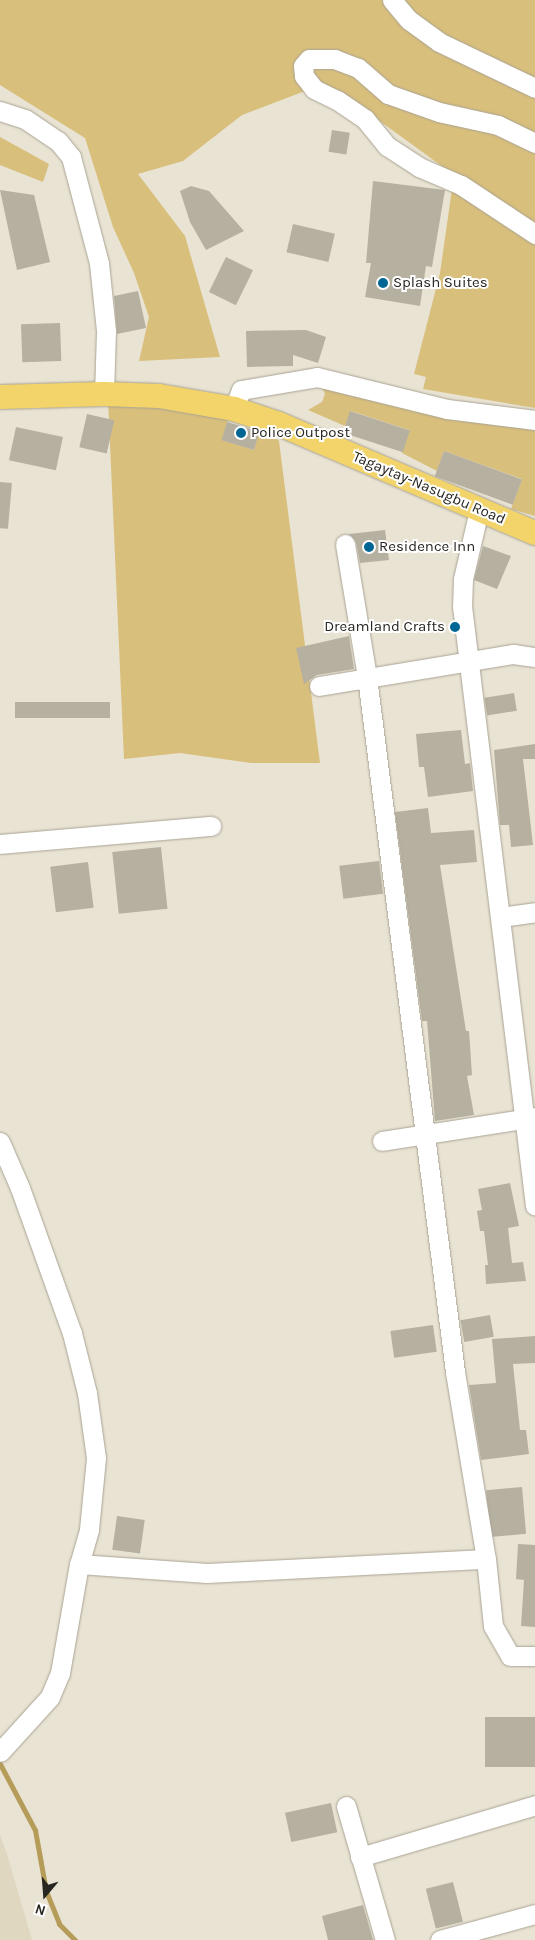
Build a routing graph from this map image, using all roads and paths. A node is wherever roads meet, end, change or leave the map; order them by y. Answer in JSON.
{"nodes":[{"id":1,"x":392,"y":0,"type":"edge"},
{"id":2,"x":535,"y":88,"type":"edge"},
{"id":3,"x":0,"y":111,"type":"edge"},
{"id":4,"x":535,"y":143,"type":"edge"},
{"id":5,"x":535,"y":234,"type":"edge"},
{"id":6,"x":104,"y":394,"type":"junction"},
{"id":7,"x":0,"y":397,"type":"edge"},
{"id":8,"x":234,"y":409,"type":"junction"},
{"id":9,"x":535,"y":420,"type":"edge"},
{"id":10,"x":479,"y":510,"type":"junction"},
{"id":11,"x":535,"y":533,"type":"edge"},
{"id":12,"x":345,"y":544,"type":"dead end"},
{"id":13,"x":535,"y":657,"type":"edge"},
{"id":14,"x":470,"y":661,"type":"junction"},
{"id":15,"x":367,"y":677,"type":"junction"},
{"id":16,"x":319,"y":686,"type":"dead end"},
{"id":17,"x":212,"y":826,"type":"dead end"},
{"id":18,"x":0,"y":844,"type":"edge"},
{"id":19,"x":535,"y":912,"type":"edge"},
{"id":20,"x":501,"y":918,"type":"junction"},
{"id":21,"x":530,"y":1118,"type":"edge"},
{"id":22,"x":426,"y":1134,"type":"junction"},
{"id":23,"x":382,"y":1140,"type":"dead end"},
{"id":24,"x":0,"y":1142,"type":"edge"},
{"id":25,"x":535,"y":1206,"type":"edge"},
{"id":26,"x":486,"y":1559,"type":"junction"},
{"id":27,"x":79,"y":1564,"type":"junction"},
{"id":28,"x":535,"y":1656,"type":"edge"},
{"id":29,"x":3,"y":1750,"type":"edge"},
{"id":30,"x":535,"y":1805,"type":"edge"},
{"id":31,"x":346,"y":1806,"type":"dead end"},
{"id":32,"x":360,"y":1857,"type":"junction"},
{"id":33,"x":535,"y":1914,"type":"edge"},
{"id":34,"x":385,"y":1940,"type":"edge"},
{"id":35,"x":440,"y":1940,"type":"edge"}],
"edges":[{"from":1,"to":2,"type":"street"},
{"from":3,"to":6,"type":"street"},
{"from":4,"to":5,"type":"street"},
{"from":6,"to":7,"type":"main road","name":"Tagaytay-Nasugbu Road"},
{"from":6,"to":8,"type":"main road","name":"Tagaytay-Nasugbu Road"},
{"from":8,"to":9,"type":"street"},
{"from":8,"to":10,"type":"main road","name":"Tagaytay-Nasugbu Road"},
{"from":10,"to":11,"type":"main road","name":"Tagaytay-Nasugbu Road"},
{"from":10,"to":14,"type":"street"},
{"from":12,"to":15,"type":"street"},
{"from":13,"to":14,"type":"street"},
{"from":14,"to":15,"type":"street"},
{"from":14,"to":20,"type":"street"},
{"from":15,"to":16,"type":"street"},
{"from":15,"to":22,"type":"street"},
{"from":17,"to":18,"type":"street"},
{"from":19,"to":20,"type":"street"},
{"from":20,"to":21,"type":"street"},
{"from":21,"to":22,"type":"street"},
{"from":21,"to":25,"type":"street"},
{"from":22,"to":23,"type":"street"},
{"from":22,"to":26,"type":"street"},
{"from":24,"to":27,"type":"street"},
{"from":26,"to":27,"type":"street"},
{"from":26,"to":28,"type":"street"},
{"from":27,"to":29,"type":"street"},
{"from":30,"to":32,"type":"street"},
{"from":31,"to":32,"type":"street"},
{"from":32,"to":34,"type":"street"},
{"from":33,"to":35,"type":"street"}]}
